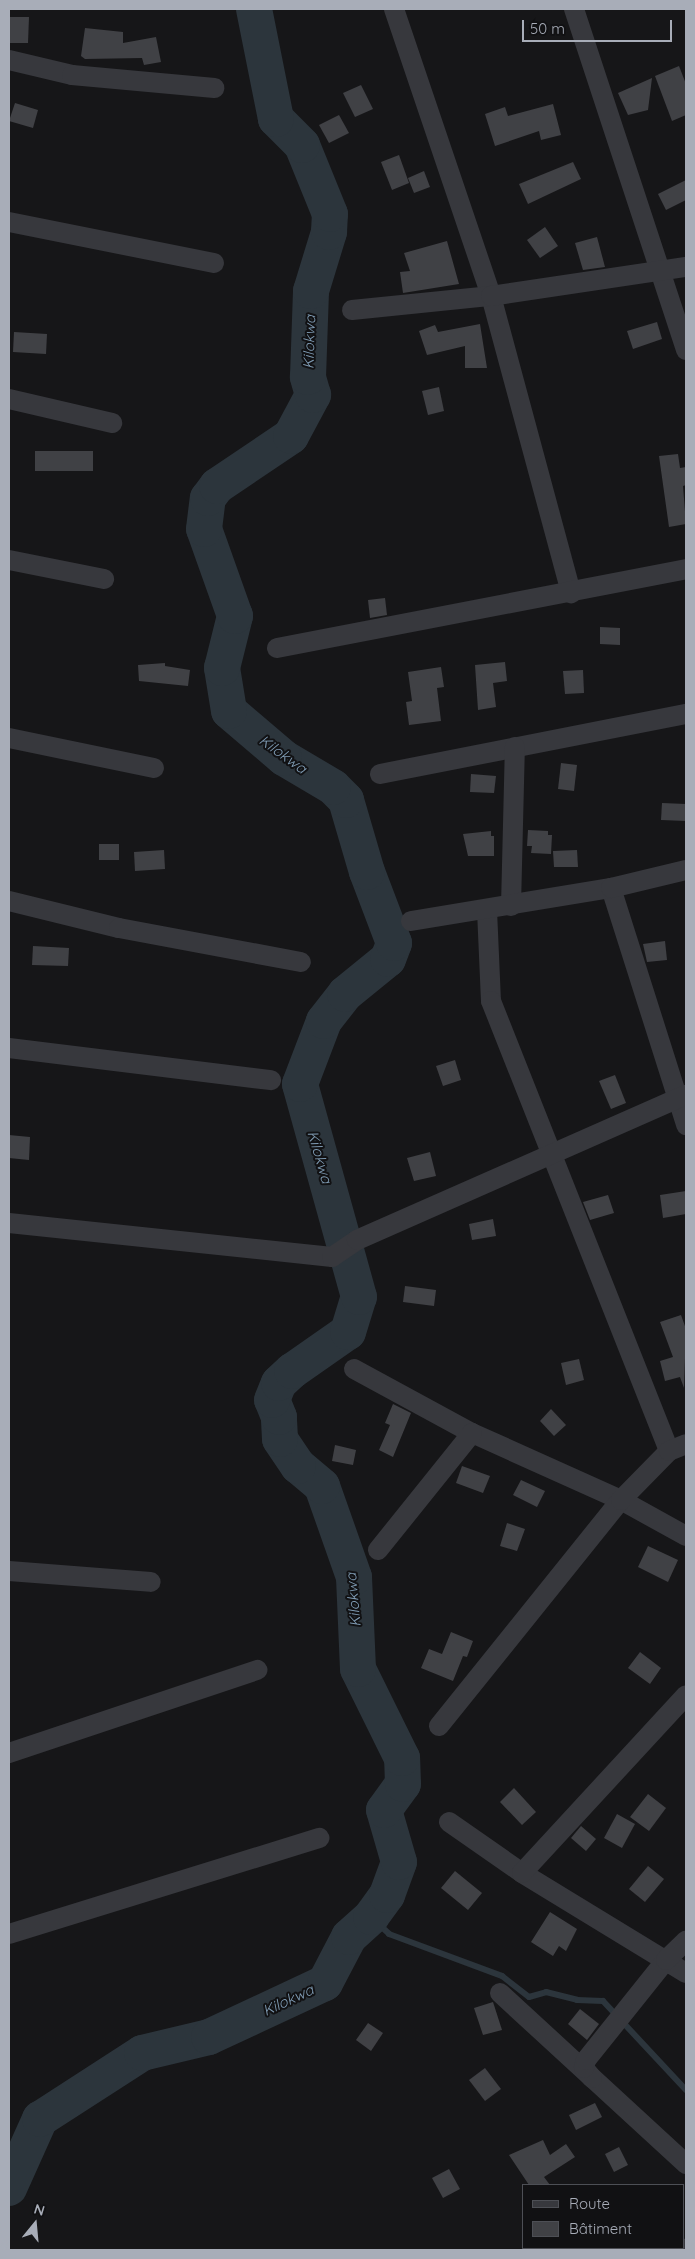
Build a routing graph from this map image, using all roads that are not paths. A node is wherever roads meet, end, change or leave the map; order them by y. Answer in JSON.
{"nodes":[{"id":1,"x":394,"y":9,"type":"edge"},
{"id":2,"x":574,"y":9,"type":"edge"},
{"id":3,"x":9,"y":60,"type":"edge"},
{"id":4,"x":214,"y":88,"type":"dead end"},
{"id":5,"x":9,"y":222,"type":"edge"},
{"id":6,"x":214,"y":263,"type":"dead end"},
{"id":7,"x":686,"y":267,"type":"edge"},
{"id":8,"x":662,"y":270,"type":"junction"},
{"id":9,"x":491,"y":296,"type":"junction"},
{"id":10,"x":352,"y":310,"type":"dead end"},
{"id":11,"x":686,"y":350,"type":"edge"},
{"id":12,"x":9,"y":399,"type":"edge"},
{"id":13,"x":112,"y":423,"type":"dead end"},
{"id":14,"x":9,"y":560,"type":"edge"},
{"id":15,"x":686,"y":569,"type":"edge"},
{"id":16,"x":104,"y":579,"type":"dead end"},
{"id":17,"x":571,"y":593,"type":"junction"},
{"id":18,"x":277,"y":648,"type":"dead end"},
{"id":19,"x":686,"y":714,"type":"edge"},
{"id":20,"x":9,"y":738,"type":"edge"},
{"id":21,"x":515,"y":747,"type":"junction"},
{"id":22,"x":154,"y":768,"type":"dead end"},
{"id":23,"x":380,"y":774,"type":"dead end"},
{"id":24,"x":686,"y":870,"type":"edge"},
{"id":25,"x":612,"y":888,"type":"junction"},
{"id":26,"x":9,"y":901,"type":"edge"},
{"id":27,"x":511,"y":906,"type":"junction"},
{"id":28,"x":487,"y":910,"type":"junction"},
{"id":29,"x":411,"y":921,"type":"dead end"},
{"id":30,"x":301,"y":962,"type":"dead end"},
{"id":31,"x":9,"y":1048,"type":"edge"},
{"id":32,"x":271,"y":1080,"type":"dead end"},
{"id":33,"x":681,"y":1097,"type":"edge"},
{"id":34,"x":686,"y":1125,"type":"edge"},
{"id":35,"x":554,"y":1155,"type":"junction"},
{"id":36,"x":9,"y":1223,"type":"edge"},
{"id":37,"x":354,"y":1369,"type":"dead end"},
{"id":38,"x":472,"y":1433,"type":"junction"},
{"id":39,"x":678,"y":1447,"type":"edge"},
{"id":40,"x":621,"y":1500,"type":"junction"},
{"id":41,"x":686,"y":1536,"type":"edge"},
{"id":42,"x":378,"y":1550,"type":"dead end"},
{"id":43,"x":9,"y":1571,"type":"edge"},
{"id":44,"x":151,"y":1582,"type":"dead end"},
{"id":45,"x":257,"y":1670,"type":"dead end"},
{"id":46,"x":686,"y":1695,"type":"edge"},
{"id":47,"x":439,"y":1726,"type":"dead end"},
{"id":48,"x":9,"y":1753,"type":"edge"},
{"id":49,"x":449,"y":1822,"type":"dead end"},
{"id":50,"x":319,"y":1838,"type":"dead end"},
{"id":51,"x":522,"y":1873,"type":"junction"},
{"id":52,"x":9,"y":1934,"type":"edge"},
{"id":53,"x":686,"y":1941,"type":"edge"},
{"id":54,"x":666,"y":1960,"type":"junction"},
{"id":55,"x":686,"y":1972,"type":"edge"},
{"id":56,"x":500,"y":1993,"type":"dead end"},
{"id":57,"x":592,"y":2078,"type":"junction"},
{"id":58,"x":686,"y":2164,"type":"edge"}],
"edges":[{"from":1,"to":9,"type":"street"},
{"from":2,"to":8,"type":"street"},
{"from":3,"to":4,"type":"street"},
{"from":5,"to":6,"type":"street"},
{"from":7,"to":8,"type":"street"},
{"from":8,"to":9,"type":"street"},
{"from":8,"to":11,"type":"street"},
{"from":9,"to":10,"type":"street"},
{"from":9,"to":17,"type":"street"},
{"from":12,"to":13,"type":"street"},
{"from":14,"to":16,"type":"street"},
{"from":15,"to":17,"type":"street"},
{"from":17,"to":18,"type":"street"},
{"from":19,"to":21,"type":"street"},
{"from":20,"to":22,"type":"street"},
{"from":21,"to":23,"type":"street"},
{"from":21,"to":27,"type":"street"},
{"from":24,"to":25,"type":"street"},
{"from":25,"to":27,"type":"street"},
{"from":25,"to":33,"type":"street"},
{"from":26,"to":30,"type":"street"},
{"from":27,"to":28,"type":"street"},
{"from":28,"to":29,"type":"street"},
{"from":28,"to":35,"type":"street"},
{"from":31,"to":32,"type":"street"},
{"from":33,"to":34,"type":"street"},
{"from":33,"to":35,"type":"street"},
{"from":35,"to":36,"type":"street"},
{"from":35,"to":39,"type":"street"},
{"from":37,"to":38,"type":"street"},
{"from":38,"to":40,"type":"street"},
{"from":38,"to":42,"type":"street"},
{"from":39,"to":40,"type":"street"},
{"from":40,"to":41,"type":"street"},
{"from":40,"to":47,"type":"street"},
{"from":43,"to":44,"type":"street"},
{"from":45,"to":48,"type":"street"},
{"from":46,"to":51,"type":"street"},
{"from":49,"to":51,"type":"street"},
{"from":50,"to":52,"type":"street"},
{"from":51,"to":54,"type":"street"},
{"from":53,"to":54,"type":"street"},
{"from":54,"to":55,"type":"street"},
{"from":54,"to":57,"type":"street"},
{"from":56,"to":57,"type":"street"},
{"from":57,"to":58,"type":"street"}]}
